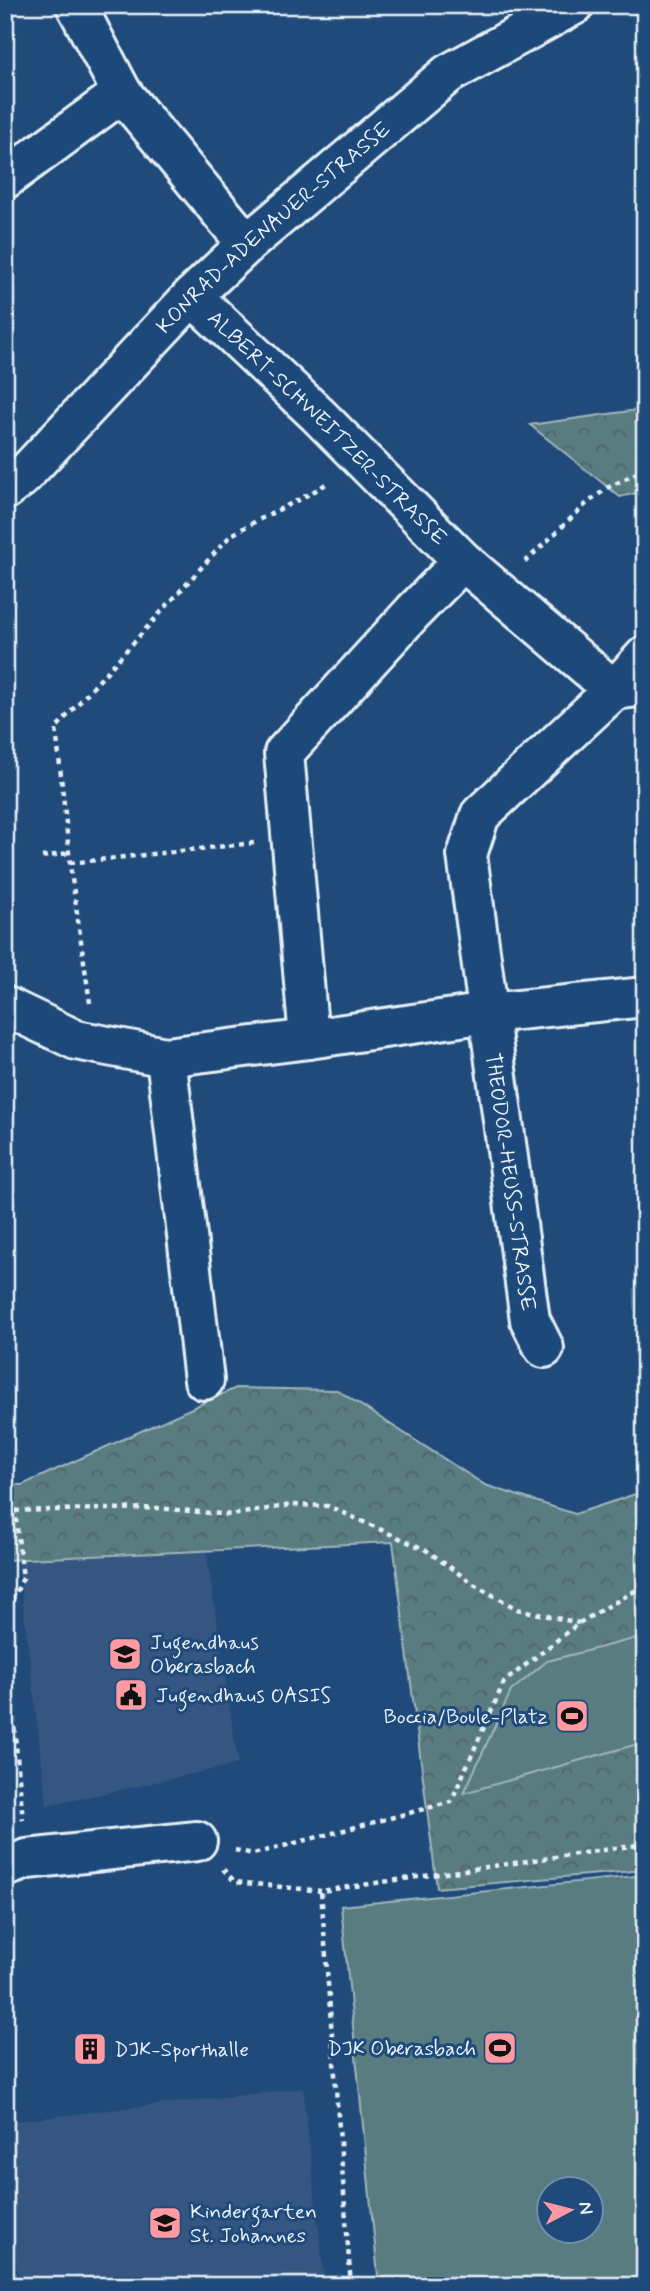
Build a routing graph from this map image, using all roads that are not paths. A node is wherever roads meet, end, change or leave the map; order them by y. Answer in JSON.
{"nodes":[{"id":1,"x":76,"y":5,"type":"edge"},
{"id":2,"x":574,"y":5,"type":"edge"},
{"id":3,"x":122,"y":93,"type":"junction"},
{"id":4,"x":5,"y":179,"type":"edge"},
{"id":5,"x":247,"y":244,"type":"junction"},
{"id":6,"x":192,"y":296,"type":"junction"},
{"id":7,"x":5,"y":490,"type":"edge"},
{"id":8,"x":463,"y":561,"type":"junction"},
{"id":9,"x":645,"y":656,"type":"edge"},
{"id":10,"x":629,"y":688,"type":"edge"},
{"id":11,"x":645,"y":997,"type":"edge"},
{"id":12,"x":5,"y":1006,"type":"edge"},
{"id":13,"x":488,"y":1013,"type":"junction"},
{"id":14,"x":309,"y":1040,"type":"junction"},
{"id":15,"x":166,"y":1056,"type":"junction"},
{"id":16,"x":544,"y":1348,"type":"dead end"},
{"id":17,"x":204,"y":1380,"type":"dead end"},
{"id":18,"x":197,"y":1841,"type":"road end"},
{"id":19,"x":16,"y":1863,"type":"edge"}],
"edges":[{"from":1,"to":3,"type":"street"},
{"from":2,"to":5,"type":"street","name":"KONRAD-ADENAUER-STRASSE"},
{"from":3,"to":4,"type":"street"},
{"from":3,"to":5,"type":"street"},
{"from":5,"to":6,"type":"street","name":"KONRAD-ADENAUER-STRASSE"},
{"from":6,"to":7,"type":"street","name":"KONRAD-ADENAUER-STRASSE"},
{"from":6,"to":8,"type":"street","name":"ALBERT-SCHWEITZER-STRASSE"},
{"from":8,"to":10,"type":"street","name":"ALBERT-SCHWEITZER-STRASSE"},
{"from":8,"to":14,"type":"street","name":"ALBERT-SCHWEITZER-STRASSE"},
{"from":9,"to":10,"type":"street"},
{"from":10,"to":13,"type":"street"},
{"from":11,"to":13,"type":"street"},
{"from":12,"to":15,"type":"street"},
{"from":13,"to":14,"type":"street"},
{"from":13,"to":16,"type":"street","name":"THEODOR-HEUSS-STRASSE"},
{"from":14,"to":15,"type":"street"},
{"from":15,"to":17,"type":"street"},
{"from":18,"to":19,"type":"street"}]}
